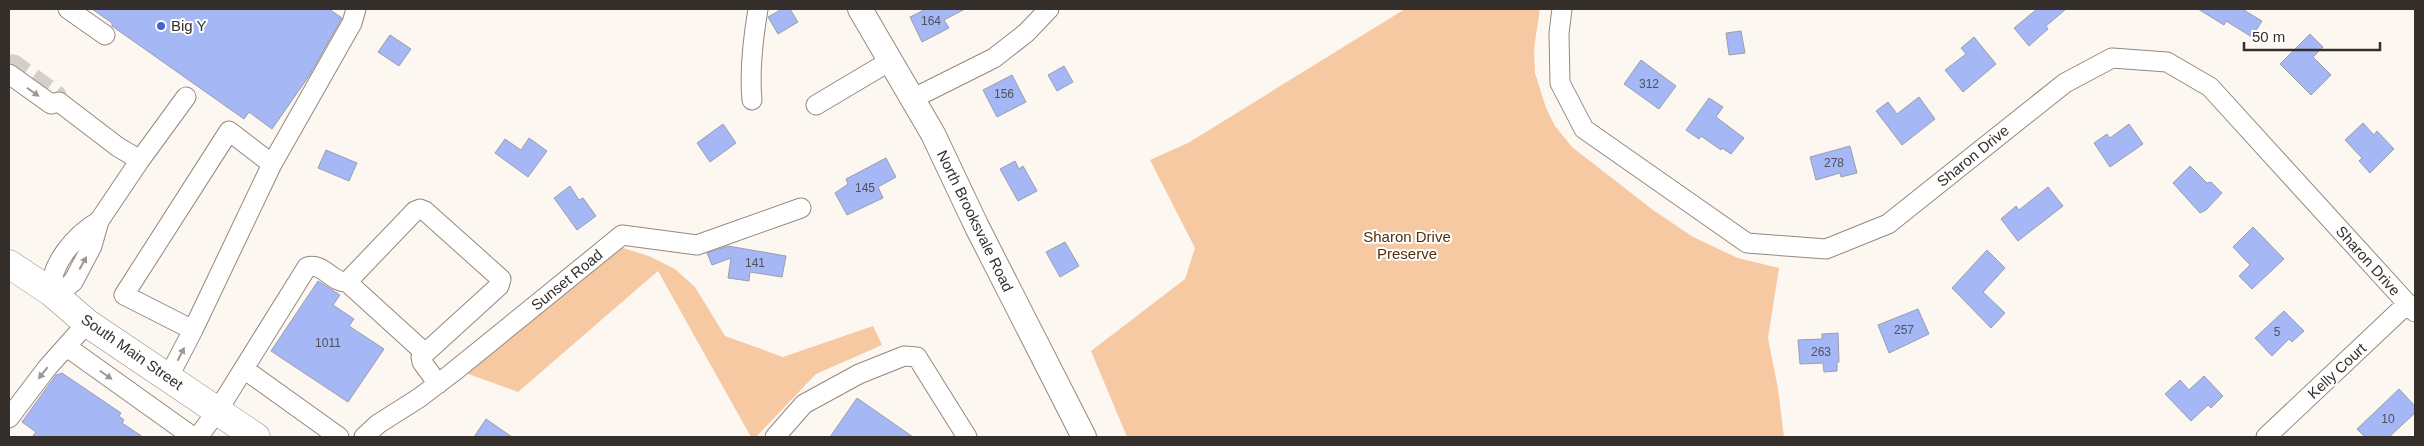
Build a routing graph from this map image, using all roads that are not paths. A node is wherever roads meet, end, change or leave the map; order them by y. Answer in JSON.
{"nodes":[{"id":1,"x":68,"y":9,"type":"edge"},
{"id":2,"x":356,"y":9,"type":"edge"},
{"id":3,"x":758,"y":9,"type":"edge"},
{"id":4,"x":860,"y":9,"type":"edge"},
{"id":5,"x":1049,"y":9,"type":"edge"},
{"id":6,"x":1562,"y":9,"type":"edge"},
{"id":7,"x":105,"y":36,"type":"dead end"},
{"id":8,"x":890,"y":61,"type":"junction"},
{"id":9,"x":9,"y":74,"type":"edge"},
{"id":10,"x":186,"y":97,"type":"dead end"},
{"id":11,"x":912,"y":99,"type":"junction"},
{"id":12,"x":752,"y":100,"type":"dead end"},
{"id":13,"x":816,"y":105,"type":"dead end"},
{"id":14,"x":140,"y":160,"type":"junction"},
{"id":15,"x":272,"y":164,"type":"junction"},
{"id":16,"x":801,"y":208,"type":"dead end"},
{"id":17,"x":9,"y":264,"type":"edge"},
{"id":18,"x":347,"y":282,"type":"junction"},
{"id":19,"x":51,"y":292,"type":"junction"},
{"id":20,"x":2411,"y":308,"type":"edge"},
{"id":21,"x":87,"y":323,"type":"junction"},
{"id":22,"x":193,"y":330,"type":"junction"},
{"id":23,"x":66,"y":347,"type":"junction"},
{"id":24,"x":424,"y":352,"type":"junction"},
{"id":25,"x":244,"y":369,"type":"junction"},
{"id":26,"x":168,"y":378,"type":"junction"},
{"id":27,"x":438,"y":384,"type":"junction"},
{"id":28,"x":218,"y":410,"type":"junction"},
{"id":29,"x":9,"y":418,"type":"edge"},
{"id":30,"x":193,"y":437,"type":"edge"},
{"id":31,"x":198,"y":437,"type":"edge"},
{"id":32,"x":256,"y":437,"type":"edge"},
{"id":33,"x":339,"y":437,"type":"edge"},
{"id":34,"x":364,"y":437,"type":"edge"},
{"id":35,"x":775,"y":437,"type":"edge"},
{"id":36,"x":966,"y":437,"type":"edge"},
{"id":37,"x":1084,"y":437,"type":"edge"},
{"id":38,"x":2266,"y":437,"type":"edge"}],
"edges":[{"from":1,"to":7,"type":"street"},
{"from":2,"to":15,"type":"street"},
{"from":3,"to":12,"type":"street"},
{"from":4,"to":8,"type":"main road","name":"North Brooksvale Road"},
{"from":5,"to":11,"type":"street"},
{"from":6,"to":20,"type":"street","name":"Sharon Drive"},
{"from":8,"to":11,"type":"main road","name":"North Brooksvale Road"},
{"from":8,"to":13,"type":"street"},
{"from":9,"to":14,"type":"street","one_way":true},
{"from":10,"to":14,"type":"street"},
{"from":11,"to":37,"type":"main road","name":"North Brooksvale Road"},
{"from":14,"to":19,"type":"street"},
{"from":15,"to":22,"type":"street"},
{"from":15,"to":22,"type":"street"},
{"from":16,"to":27,"type":"street","name":"Sunset Road"},
{"from":17,"to":19,"type":"highway","name":"South Main Street"},
{"from":18,"to":24,"type":"street"},
{"from":18,"to":24,"type":"street"},
{"from":18,"to":25,"type":"street"},
{"from":19,"to":21,"type":"highway","name":"South Main Street"},
{"from":20,"to":38,"type":"street","name":"Kelly Court"},
{"from":21,"to":23,"type":"street"},
{"from":21,"to":26,"type":"highway","name":"South Main Street"},
{"from":26,"to":22,"type":"street","one_way":true},
{"from":23,"to":29,"type":"street","one_way":true},
{"from":23,"to":30,"type":"street","one_way":true},
{"from":24,"to":27,"type":"street"},
{"from":25,"to":28,"type":"street"},
{"from":25,"to":33,"type":"street"},
{"from":26,"to":28,"type":"highway","name":"South Main Street"},
{"from":27,"to":34,"type":"street","name":"Sunset Road"},
{"from":28,"to":31,"type":"street"},
{"from":28,"to":32,"type":"highway","name":"South Main Street"},
{"from":35,"to":36,"type":"street"}]}
